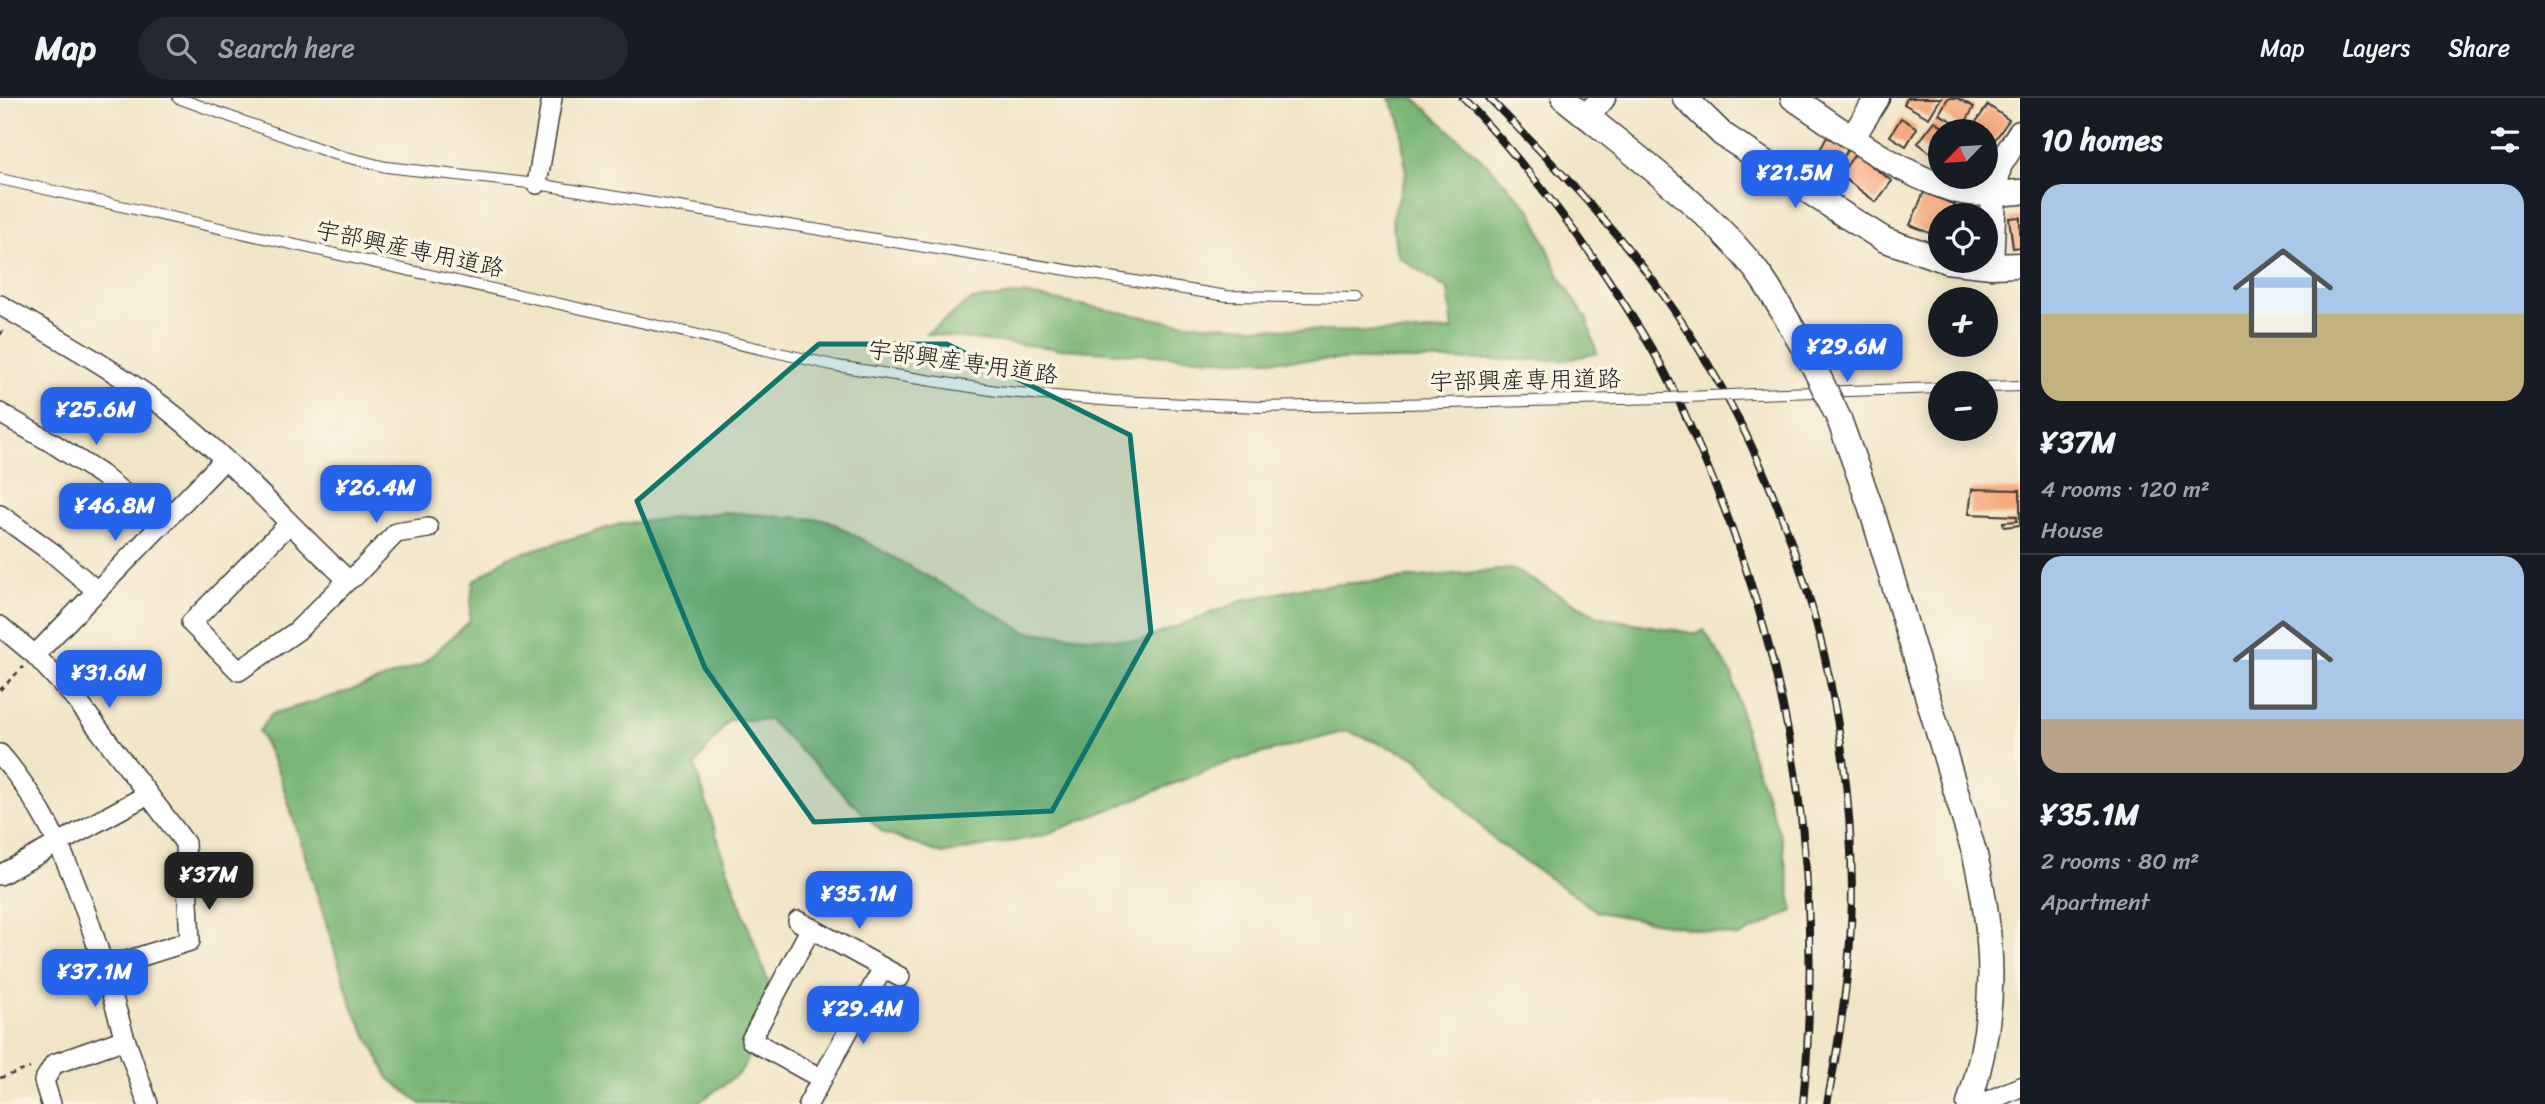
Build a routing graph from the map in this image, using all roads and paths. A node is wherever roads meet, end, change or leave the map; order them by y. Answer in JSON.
{"nodes":[{"id":1,"x":178,"y":98,"type":"edge"},
{"id":2,"x":552,"y":98,"type":"edge"},
{"id":3,"x":1564,"y":98,"type":"edge"},
{"id":4,"x":1685,"y":98,"type":"edge"},
{"id":5,"x":1793,"y":98,"type":"edge"},
{"id":6,"x":1877,"y":98,"type":"edge"},
{"id":7,"x":1595,"y":107,"type":"edge"},
{"id":8,"x":2020,"y":133,"type":"edge"},
{"id":9,"x":1853,"y":137,"type":"junction"},
{"id":10,"x":0,"y":179,"type":"edge"},
{"id":11,"x":537,"y":184,"type":"junction"},
{"id":12,"x":2020,"y":192,"type":"edge"},
{"id":13,"x":1994,"y":194,"type":"junction"},
{"id":14,"x":1994,"y":203,"type":"edge"},
{"id":15,"x":1928,"y":255,"type":"edge"},
{"id":16,"x":2020,"y":265,"type":"edge"},
{"id":17,"x":1998,"y":266,"type":"edge"},
{"id":18,"x":1356,"y":298,"type":"dead end"},
{"id":19,"x":0,"y":305,"type":"edge"},
{"id":20,"x":2020,"y":386,"type":"edge"},
{"id":21,"x":1998,"y":387,"type":"edge"},
{"id":22,"x":1928,"y":388,"type":"edge"},
{"id":23,"x":0,"y":413,"type":"edge"},
{"id":24,"x":224,"y":460,"type":"junction"},
{"id":25,"x":0,"y":515,"type":"edge"},
{"id":26,"x":162,"y":524,"type":"junction"},
{"id":27,"x":289,"y":524,"type":"junction"},
{"id":28,"x":428,"y":528,"type":"dead end"},
{"id":29,"x":348,"y":580,"type":"junction"},
{"id":30,"x":97,"y":591,"type":"junction"},
{"id":31,"x":0,"y":626,"type":"edge"},
{"id":32,"x":35,"y":655,"type":"junction"},
{"id":33,"x":0,"y":690,"type":"edge"},
{"id":34,"x":0,"y":754,"type":"edge"},
{"id":35,"x":147,"y":794,"type":"junction"},
{"id":36,"x":58,"y":842,"type":"junction"},
{"id":37,"x":0,"y":874,"type":"edge"},
{"id":38,"x":104,"y":968,"type":"junction"},
{"id":39,"x":125,"y":1039,"type":"junction"},
{"id":40,"x":54,"y":1064,"type":"junction"},
{"id":41,"x":0,"y":1078,"type":"edge"},
{"id":42,"x":822,"y":1079,"type":"junction"},
{"id":43,"x":2020,"y":1087,"type":"edge"},
{"id":44,"x":51,"y":1104,"type":"edge"},
{"id":45,"x":148,"y":1104,"type":"edge"},
{"id":46,"x":808,"y":1104,"type":"edge"},
{"id":47,"x":1969,"y":1104,"type":"edge"},
{"id":48,"x":1981,"y":1104,"type":"edge"}],
"edges":[{"from":1,"to":11,"type":"lane"},
{"from":2,"to":11,"type":"street"},
{"from":3,"to":7,"type":"street"},
{"from":4,"to":15,"type":"street"},
{"from":5,"to":9,"type":"street"},
{"from":6,"to":9,"type":"street"},
{"from":7,"to":47,"type":"street","bridge":true},
{"from":8,"to":13,"type":"street"},
{"from":9,"to":13,"type":"street"},
{"from":10,"to":22,"type":"lane","name":"宇部興産専用道路","bridge":true},
{"from":11,"to":18,"type":"lane"},
{"from":12,"to":13,"type":"street"},
{"from":13,"to":14,"type":"street"},
{"from":16,"to":17,"type":"street"},
{"from":19,"to":24,"type":"street"},
{"from":20,"to":21,"type":"lane"},
{"from":23,"to":26,"type":"street"},
{"from":24,"to":26,"type":"street"},
{"from":24,"to":27,"type":"street"},
{"from":25,"to":30,"type":"street"},
{"from":26,"to":30,"type":"street"},
{"from":27,"to":29,"type":"street"},
{"from":27,"to":29,"type":"street"},
{"from":28,"to":29,"type":"street"},
{"from":30,"to":32,"type":"street"},
{"from":31,"to":32,"type":"street"},
{"from":32,"to":33,"type":"path"},
{"from":32,"to":35,"type":"street"},
{"from":34,"to":36,"type":"street"},
{"from":35,"to":36,"type":"street"},
{"from":35,"to":38,"type":"street"},
{"from":36,"to":37,"type":"street"},
{"from":36,"to":38,"type":"street"},
{"from":38,"to":39,"type":"street"},
{"from":39,"to":40,"type":"street"},
{"from":39,"to":45,"type":"street"},
{"from":40,"to":41,"type":"path"},
{"from":40,"to":44,"type":"street"},
{"from":42,"to":42,"type":"street"},
{"from":42,"to":46,"type":"street"},
{"from":43,"to":48,"type":"street"}]}
